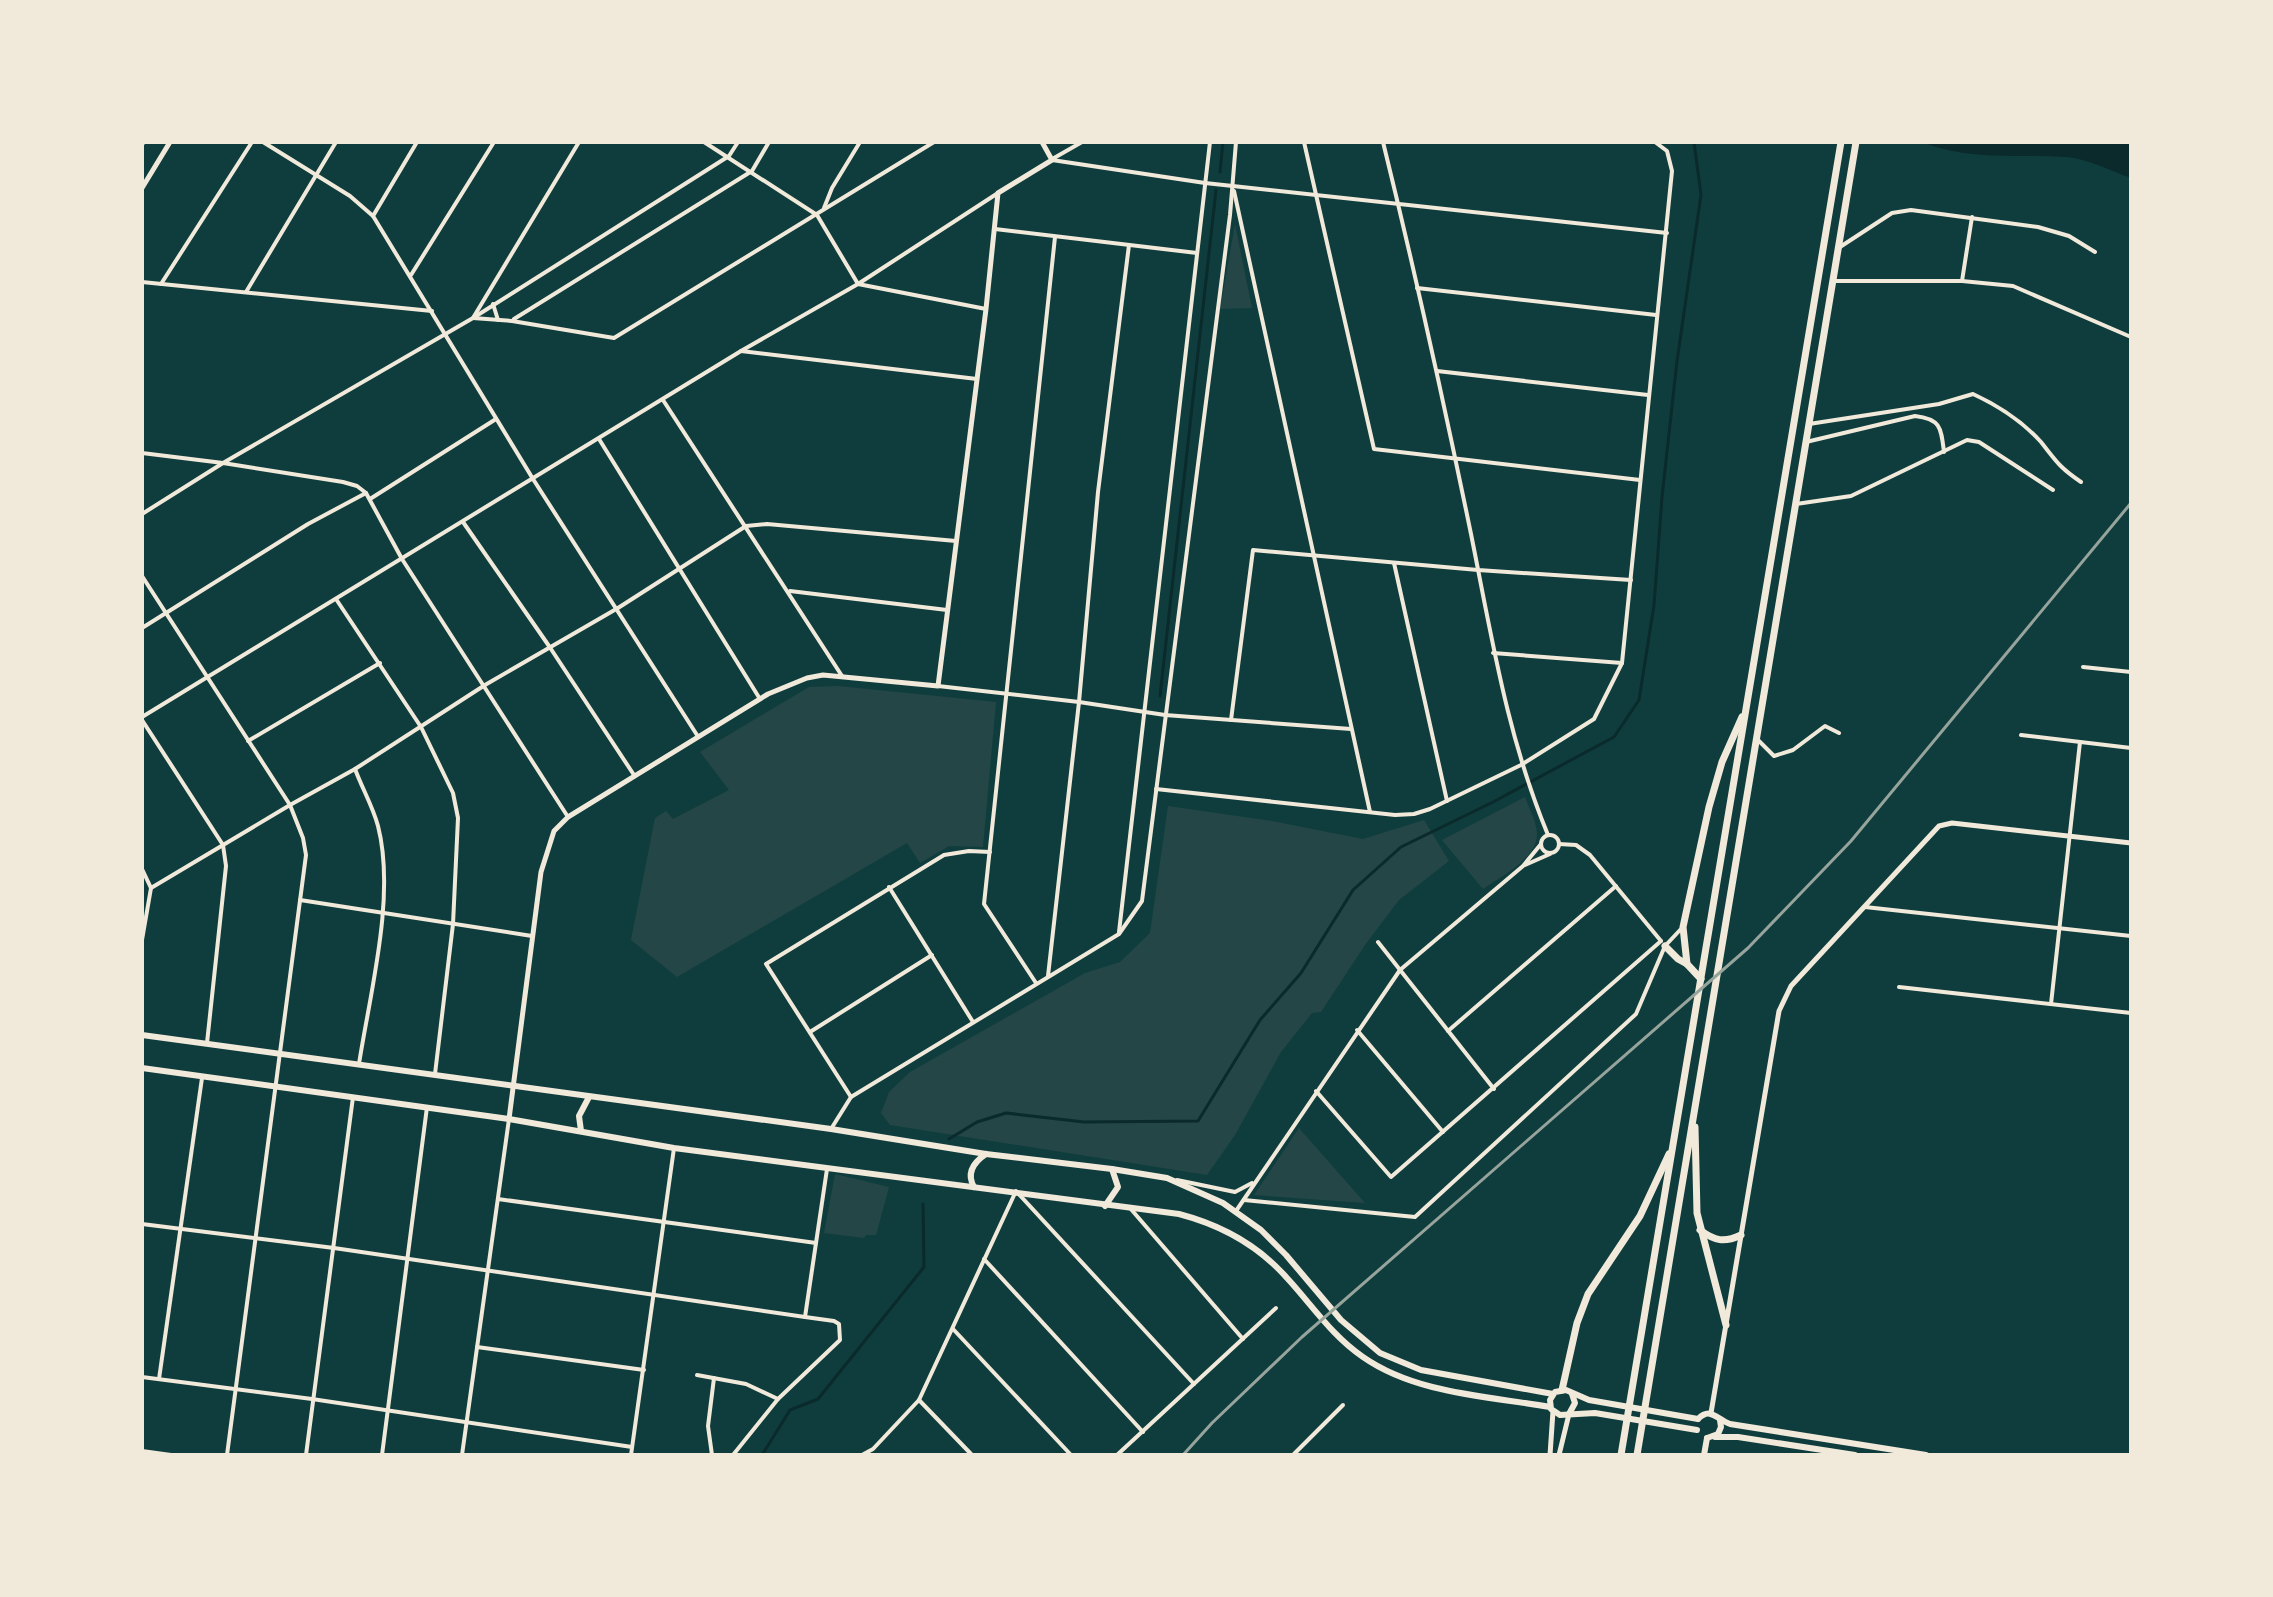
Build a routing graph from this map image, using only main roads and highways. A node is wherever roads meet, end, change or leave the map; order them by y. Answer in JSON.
{"nodes":[{"id":1,"x":1841,"y":142,"type":"edge"},
{"id":2,"x":1856,"y":142,"type":"edge"},
{"id":3,"x":1747,"y":708,"type":"junction"},
{"id":4,"x":1663,"y":944,"type":"road end"},
{"id":5,"x":1687,"y":964,"type":"junction"},
{"id":6,"x":1701,"y":979,"type":"junction"},
{"id":7,"x":142,"y":1035,"type":"edge"},
{"id":8,"x":142,"y":1068,"type":"edge"},
{"id":9,"x":589,"y":1097,"type":"junction"},
{"id":10,"x":1695,"y":1105,"type":"junction"},
{"id":11,"x":581,"y":1131,"type":"junction"},
{"id":12,"x":1673,"y":1144,"type":"junction"},
{"id":13,"x":986,"y":1154,"type":"junction"},
{"id":14,"x":1112,"y":1169,"type":"junction"},
{"id":15,"x":974,"y":1187,"type":"junction"},
{"id":16,"x":1105,"y":1206,"type":"junction"},
{"id":17,"x":1700,"y":1230,"type":"junction"},
{"id":18,"x":1741,"y":1235,"type":"road end"},
{"id":19,"x":1726,"y":1325,"type":"road end"},
{"id":20,"x":1562,"y":1390,"type":"junction"},
{"id":21,"x":1553,"y":1394,"type":"junction"},
{"id":22,"x":1572,"y":1394,"type":"junction"},
{"id":23,"x":1551,"y":1409,"type":"junction"},
{"id":24,"x":1569,"y":1414,"type":"junction"},
{"id":25,"x":1698,"y":1419,"type":"junction"},
{"id":26,"x":1720,"y":1420,"type":"junction"},
{"id":27,"x":1697,"y":1430,"type":"junction"},
{"id":28,"x":1711,"y":1437,"type":"junction"},
{"id":29,"x":1621,"y":1455,"type":"edge"},
{"id":30,"x":1637,"y":1455,"type":"edge"},
{"id":31,"x":1704,"y":1455,"type":"edge"},
{"id":32,"x":1855,"y":1455,"type":"edge"},
{"id":33,"x":1926,"y":1455,"type":"edge"}],
"edges":[{"from":1,"to":3,"type":"highway"},
{"from":2,"to":10,"type":"highway"},
{"from":3,"to":5,"type":"highway"},
{"from":3,"to":6,"type":"highway"},
{"from":4,"to":5,"type":"highway"},
{"from":5,"to":6,"type":"highway"},
{"from":6,"to":12,"type":"highway"},
{"from":7,"to":9,"type":"main road"},
{"from":8,"to":11,"type":"main road"},
{"from":9,"to":11,"type":"main road"},
{"from":9,"to":13,"type":"main road"},
{"from":10,"to":17,"type":"highway"},
{"from":10,"to":30,"type":"highway"},
{"from":11,"to":15,"type":"main road"},
{"from":12,"to":20,"type":"highway"},
{"from":12,"to":29,"type":"highway"},
{"from":13,"to":14,"type":"main road"},
{"from":13,"to":15,"type":"main road"},
{"from":14,"to":16,"type":"main road"},
{"from":14,"to":21,"type":"main road"},
{"from":15,"to":16,"type":"main road"},
{"from":16,"to":23,"type":"main road"},
{"from":17,"to":18,"type":"highway"},
{"from":17,"to":19,"type":"highway"},
{"from":20,"to":21,"type":"main road"},
{"from":20,"to":22,"type":"main road"},
{"from":21,"to":23,"type":"main road"},
{"from":22,"to":24,"type":"main road"},
{"from":22,"to":25,"type":"main road"},
{"from":23,"to":24,"type":"main road"},
{"from":24,"to":27,"type":"main road"},
{"from":25,"to":26,"type":"main road"},
{"from":25,"to":27,"type":"main road"},
{"from":26,"to":28,"type":"main road"},
{"from":26,"to":33,"type":"main road"},
{"from":27,"to":28,"type":"main road"},
{"from":28,"to":31,"type":"main road"},
{"from":28,"to":32,"type":"main road"}]}
